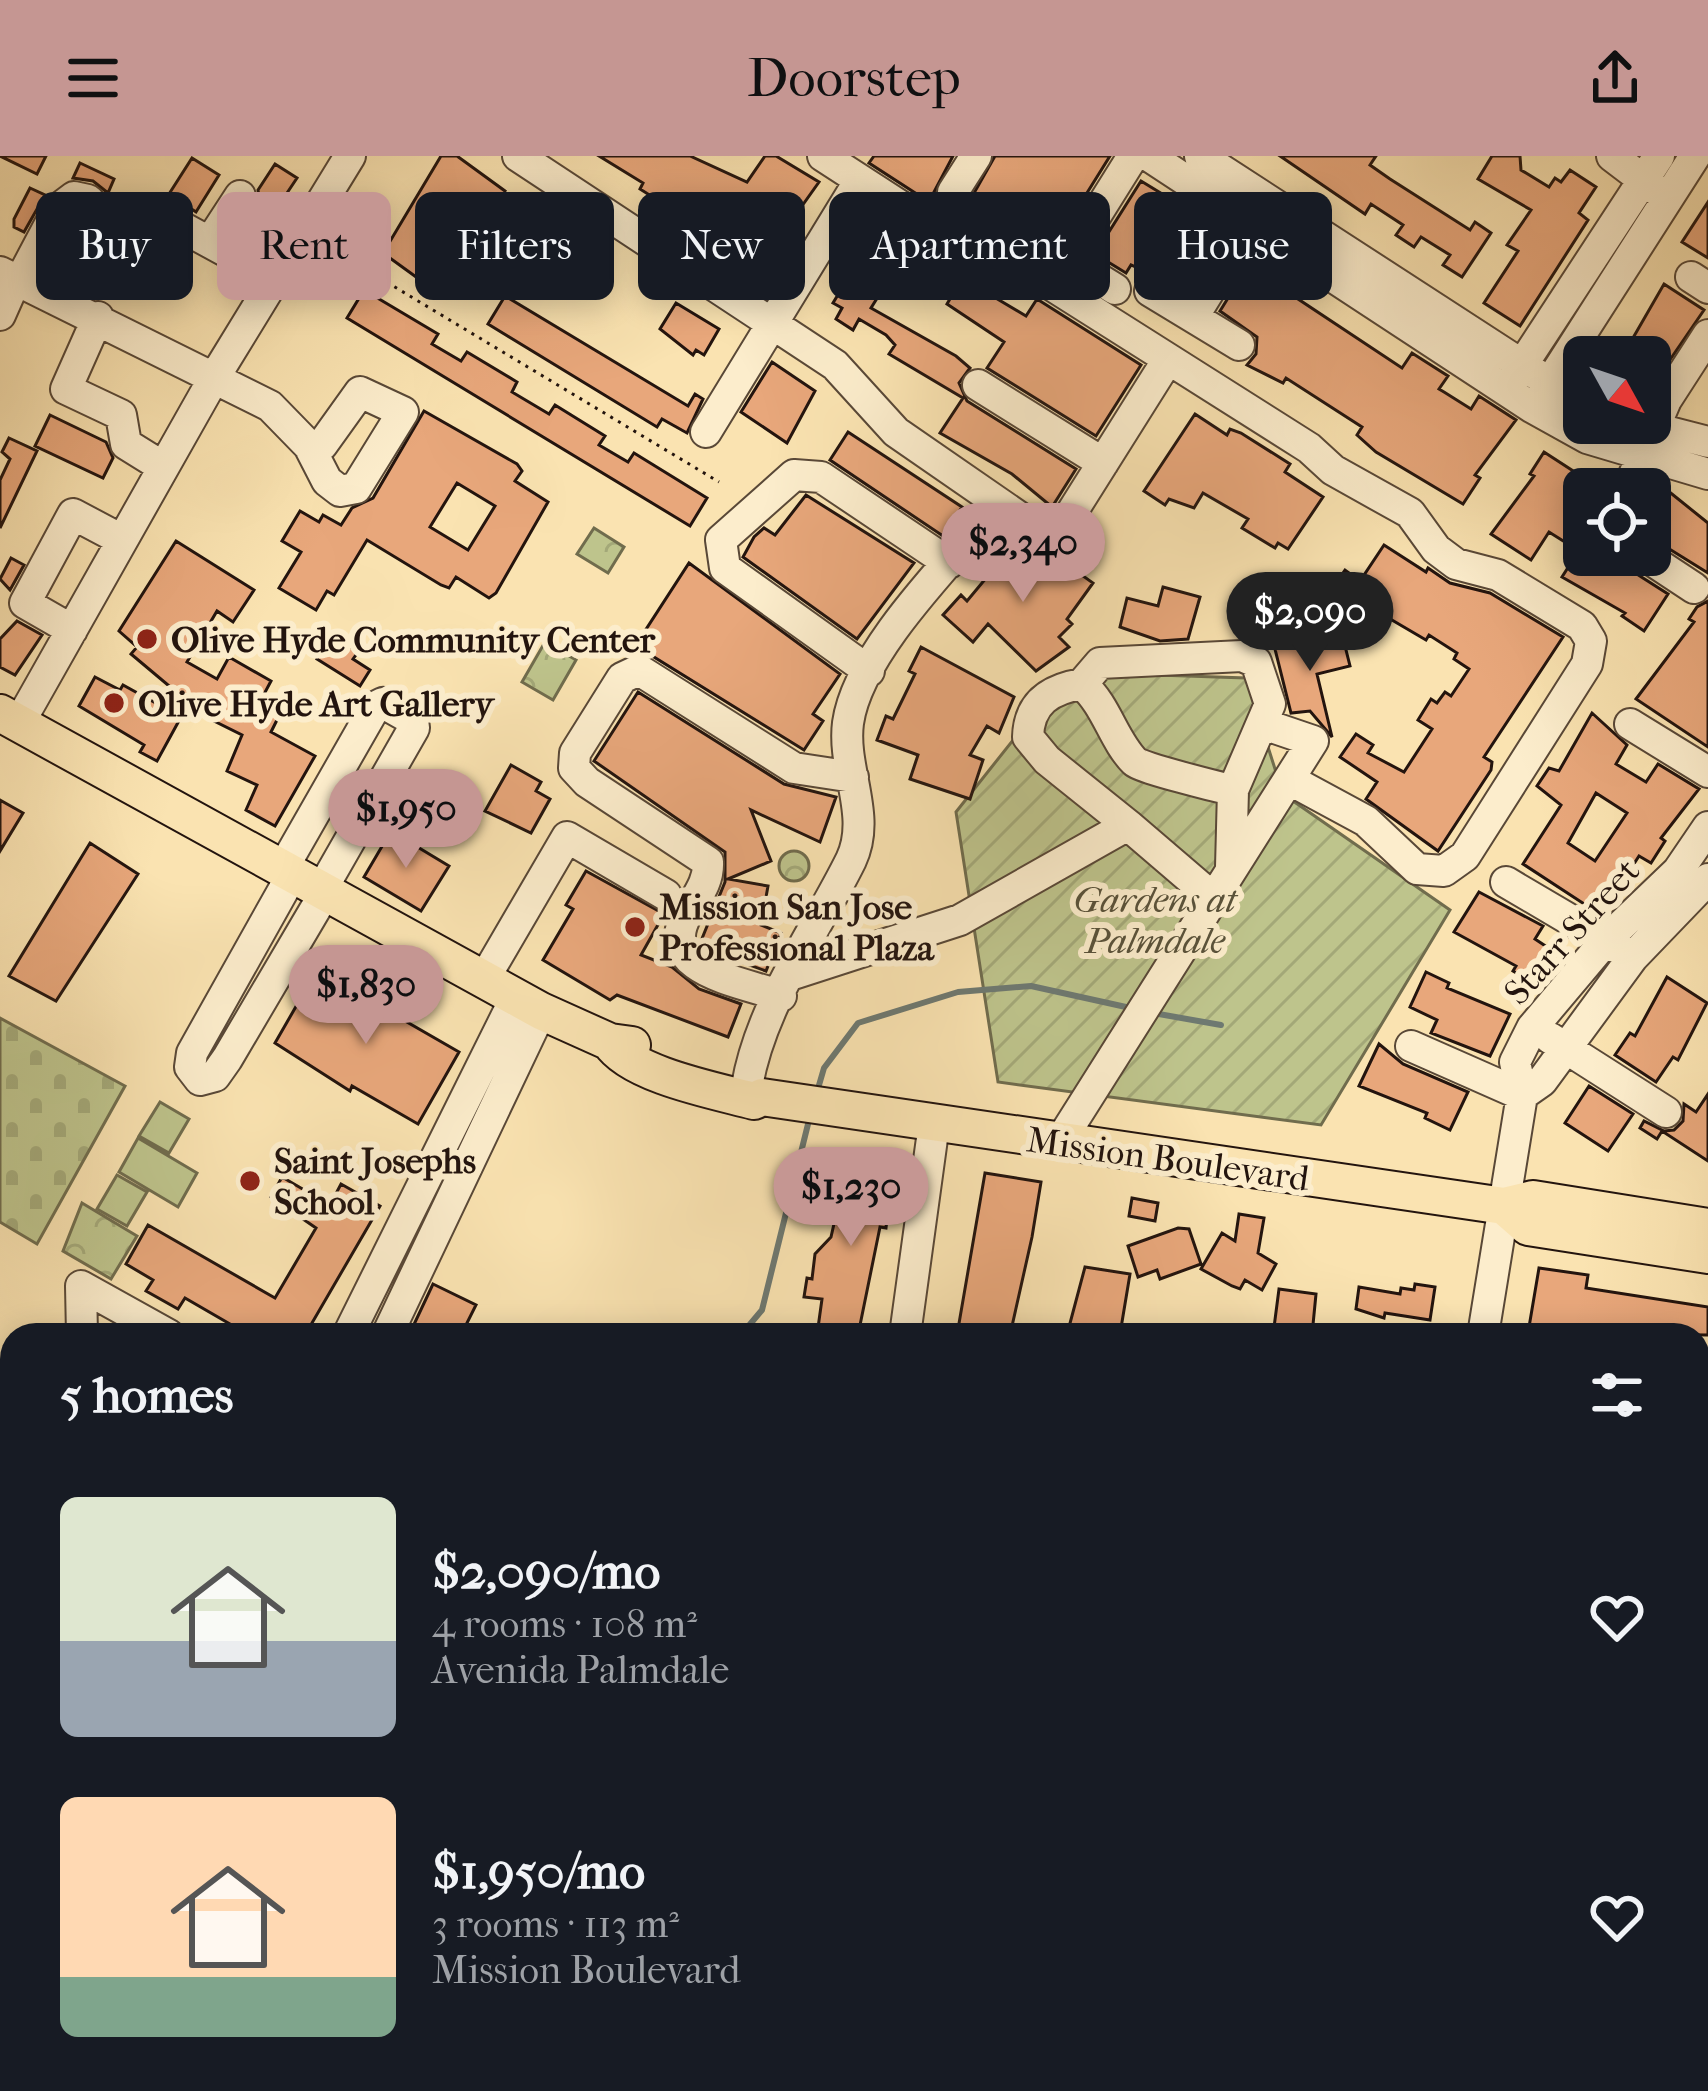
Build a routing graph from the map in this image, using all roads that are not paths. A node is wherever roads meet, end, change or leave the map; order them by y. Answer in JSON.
{"nodes":[{"id":1,"x":350,"y":156,"type":"edge"},
{"id":2,"x":823,"y":156,"type":"edge"},
{"id":3,"x":976,"y":156,"type":"edge"},
{"id":4,"x":1133,"y":156,"type":"edge"},
{"id":5,"x":1149,"y":156,"type":"edge"},
{"id":6,"x":1200,"y":156,"type":"edge"},
{"id":7,"x":1612,"y":156,"type":"edge"},
{"id":8,"x":1695,"y":156,"type":"edge"},
{"id":9,"x":528,"y":159,"type":"edge"},
{"id":10,"x":1657,"y":178,"type":"edge"},
{"id":11,"x":860,"y":180,"type":"junction"},
{"id":12,"x":328,"y":192,"type":"edge"},
{"id":13,"x":953,"y":192,"type":"dead end"},
{"id":14,"x":1204,"y":192,"type":"edge"},
{"id":15,"x":1110,"y":193,"type":"edge"},
{"id":16,"x":217,"y":231,"type":"edge"},
{"id":17,"x":193,"y":233,"type":"edge"},
{"id":18,"x":210,"y":242,"type":"junction"},
{"id":19,"x":217,"y":246,"type":"edge"},
{"id":20,"x":1332,"y":271,"type":"edge"},
{"id":21,"x":12,"y":277,"type":"edge"},
{"id":22,"x":1110,"y":286,"type":"edge"},
{"id":23,"x":1115,"y":289,"type":"dead end"},
{"id":24,"x":261,"y":300,"type":"edge"},
{"id":25,"x":1165,"y":300,"type":"edge"},
{"id":26,"x":1203,"y":300,"type":"edge"},
{"id":27,"x":62,"y":301,"type":"junction"},
{"id":28,"x":0,"y":315,"type":"edge"},
{"id":29,"x":98,"y":317,"type":"junction"},
{"id":30,"x":1193,"y":317,"type":"junction"},
{"id":31,"x":770,"y":321,"type":"junction"},
{"id":32,"x":1708,"y":335,"type":"edge"},
{"id":33,"x":1239,"y":345,"type":"dead end"},
{"id":34,"x":1167,"y":361,"type":"junction"},
{"id":35,"x":214,"y":378,"type":"junction"},
{"id":36,"x":1514,"y":379,"type":"junction"},
{"id":37,"x":978,"y":385,"type":"dead end"},
{"id":38,"x":1671,"y":393,"type":"edge"},
{"id":39,"x":1541,"y":396,"type":"junction"},
{"id":40,"x":1563,"y":401,"type":"edge"},
{"id":41,"x":1563,"y":416,"type":"edge"},
{"id":42,"x":706,"y":433,"type":"dead end"},
{"id":43,"x":1671,"y":439,"type":"edge"},
{"id":44,"x":1708,"y":442,"type":"edge"},
{"id":45,"x":1657,"y":444,"type":"edge"},
{"id":46,"x":309,"y":446,"type":"dead end"},
{"id":47,"x":1103,"y":463,"type":"junction"},
{"id":48,"x":164,"y":467,"type":"junction"},
{"id":49,"x":1708,"y":475,"type":"edge"},
{"id":50,"x":999,"y":504,"type":"junction"},
{"id":51,"x":122,"y":540,"type":"junction"},
{"id":52,"x":949,"y":563,"type":"junction"},
{"id":53,"x":1671,"y":573,"type":"edge"},
{"id":54,"x":1694,"y":588,"type":"dead end"},
{"id":55,"x":72,"y":630,"type":"junction"},
{"id":56,"x":869,"y":671,"type":"junction"},
{"id":57,"x":1082,"y":684,"type":"junction"},
{"id":58,"x":9,"y":719,"type":"edge"},
{"id":59,"x":1263,"y":724,"type":"junction"},
{"id":60,"x":1630,"y":724,"type":"dead end"},
{"id":61,"x":1148,"y":772,"type":"junction"},
{"id":62,"x":1708,"y":772,"type":"edge"},
{"id":63,"x":853,"y":777,"type":"junction"},
{"id":64,"x":1292,"y":781,"type":"junction"},
{"id":65,"x":1233,"y":790,"type":"junction"},
{"id":66,"x":1128,"y":825,"type":"junction"},
{"id":67,"x":1708,"y":827,"type":"edge"},
{"id":68,"x":1232,"y":867,"type":"junction"},
{"id":69,"x":1708,"y":879,"type":"edge"},
{"id":70,"x":306,"y":880,"type":"junction"},
{"id":71,"x":1506,"y":882,"type":"dead end"},
{"id":72,"x":666,"y":895,"type":"dead end"},
{"id":73,"x":1213,"y":897,"type":"junction"},
{"id":74,"x":1606,"y":940,"type":"junction"},
{"id":75,"x":1634,"y":957,"type":"junction"},
{"id":76,"x":484,"y":979,"type":"junction"},
{"id":77,"x":786,"y":985,"type":"junction"},
{"id":78,"x":528,"y":1004,"type":"junction"},
{"id":79,"x":1532,"y":1028,"type":"junction"},
{"id":80,"x":1411,"y":1046,"type":"dead end"},
{"id":81,"x":1565,"y":1047,"type":"junction"},
{"id":82,"x":765,"y":1095,"type":"junction"},
{"id":83,"x":1522,"y":1095,"type":"junction"},
{"id":84,"x":1666,"y":1112,"type":"dead end"},
{"id":85,"x":934,"y":1124,"type":"junction"},
{"id":86,"x":1059,"y":1143,"type":"junction"},
{"id":87,"x":428,"y":1175,"type":"junction"},
{"id":88,"x":456,"y":1191,"type":"junction"},
{"id":89,"x":1504,"y":1206,"type":"junction"},
{"id":90,"x":1708,"y":1227,"type":"edge"},
{"id":91,"x":1708,"y":1256,"type":"edge"},
{"id":92,"x":82,"y":1323,"type":"edge"},
{"id":93,"x":147,"y":1323,"type":"edge"},
{"id":94,"x":354,"y":1323,"type":"edge"},
{"id":95,"x":393,"y":1323,"type":"edge"},
{"id":96,"x":907,"y":1323,"type":"edge"},
{"id":97,"x":1485,"y":1323,"type":"edge"}],
"edges":[{"from":1,"to":12,"type":"street"},
{"from":2,"to":11,"type":"street"},
{"from":3,"to":13,"type":"street"},
{"from":4,"to":15,"type":"street"},
{"from":5,"to":14,"type":"street"},
{"from":6,"to":36,"type":"street"},
{"from":7,"to":10,"type":"street"},
{"from":8,"to":10,"type":"street"},
{"from":9,"to":31,"type":"street"},
{"from":10,"to":36,"type":"street"},
{"from":10,"to":39,"type":"street"},
{"from":11,"to":31,"type":"street"},
{"from":11,"to":34,"type":"street"},
{"from":16,"to":18,"type":"street"},
{"from":17,"to":18,"type":"street"},
{"from":18,"to":19,"type":"street"},
{"from":20,"to":36,"type":"street"},
{"from":21,"to":27,"type":"street"},
{"from":21,"to":27,"type":"street"},
{"from":21,"to":28,"type":"street"},
{"from":22,"to":23,"type":"street"},
{"from":24,"to":35,"type":"street"},
{"from":25,"to":30,"type":"street"},
{"from":26,"to":30,"type":"street"},
{"from":27,"to":29,"type":"street"},
{"from":29,"to":35,"type":"street"},
{"from":29,"to":48,"type":"street"},
{"from":30,"to":33,"type":"street"},
{"from":31,"to":42,"type":"street"},
{"from":31,"to":50,"type":"street"},
{"from":32,"to":38,"type":"street"},
{"from":34,"to":47,"type":"street"},
{"from":34,"to":64,"type":"street"},
{"from":35,"to":46,"type":"street"},
{"from":35,"to":48,"type":"street"},
{"from":36,"to":39,"type":"street"},
{"from":37,"to":47,"type":"street"},
{"from":39,"to":40,"type":"street"},
{"from":39,"to":41,"type":"street"},
{"from":43,"to":44,"type":"street"},
{"from":45,"to":49,"type":"street"},
{"from":47,"to":50,"type":"street"},
{"from":48,"to":51,"type":"street"},
{"from":50,"to":52,"type":"street"},
{"from":51,"to":55,"type":"street"},
{"from":51,"to":55,"type":"street"},
{"from":52,"to":56,"type":"street"},
{"from":52,"to":56,"type":"street"},
{"from":53,"to":54,"type":"street"},
{"from":55,"to":58,"type":"street"},
{"from":56,"to":63,"type":"street"},
{"from":57,"to":59,"type":"street"},
{"from":57,"to":61,"type":"street"},
{"from":57,"to":66,"type":"street"},
{"from":58,"to":70,"type":"main road","name":"Mission Boulevard"},
{"from":59,"to":64,"type":"street"},
{"from":59,"to":65,"type":"street"},
{"from":60,"to":62,"type":"street"},
{"from":61,"to":65,"type":"street"},
{"from":61,"to":66,"type":"street"},
{"from":63,"to":77,"type":"street"},
{"from":63,"to":77,"type":"street"},
{"from":64,"to":68,"type":"street"},
{"from":65,"to":68,"type":"street"},
{"from":66,"to":73,"type":"street"},
{"from":66,"to":77,"type":"street"},
{"from":67,"to":74,"type":"street","name":"Starr Street"},
{"from":68,"to":73,"type":"street"},
{"from":69,"to":75,"type":"street","name":"Starr Street"},
{"from":70,"to":70,"type":"street"},
{"from":70,"to":70,"type":"street"},
{"from":70,"to":76,"type":"main road","name":"Mission Boulevard"},
{"from":71,"to":74,"type":"street"},
{"from":72,"to":76,"type":"street"},
{"from":73,"to":86,"type":"street"},
{"from":74,"to":75,"type":"street"},
{"from":74,"to":79,"type":"street","name":"Starr Street"},
{"from":75,"to":81,"type":"street","name":"Starr Street"},
{"from":76,"to":78,"type":"main road","name":"Mission Boulevard"},
{"from":77,"to":82,"type":"street"},
{"from":78,"to":82,"type":"main road","name":"Mission Boulevard"},
{"from":78,"to":87,"type":"street"},
{"from":78,"to":88,"type":"street"},
{"from":79,"to":81,"type":"street"},
{"from":79,"to":83,"type":"street","name":"Starr Street"},
{"from":80,"to":83,"type":"street"},
{"from":81,"to":83,"type":"street","name":"Starr Street"},
{"from":81,"to":84,"type":"street"},
{"from":82,"to":85,"type":"main road","name":"Mission Boulevard"},
{"from":83,"to":89,"type":"street","name":"Starr Street"},
{"from":85,"to":86,"type":"main road","name":"Mission Boulevard"},
{"from":85,"to":96,"type":"street"},
{"from":86,"to":89,"type":"main road","name":"Mission Boulevard"},
{"from":87,"to":88,"type":"street"},
{"from":87,"to":94,"type":"street"},
{"from":88,"to":95,"type":"street"},
{"from":89,"to":90,"type":"main road","name":"Mission Boulevard"},
{"from":89,"to":91,"type":"main road","name":"Mission Boulevard"},
{"from":89,"to":97,"type":"street","name":"Starr Street"},
{"from":92,"to":93,"type":"street"}]}
